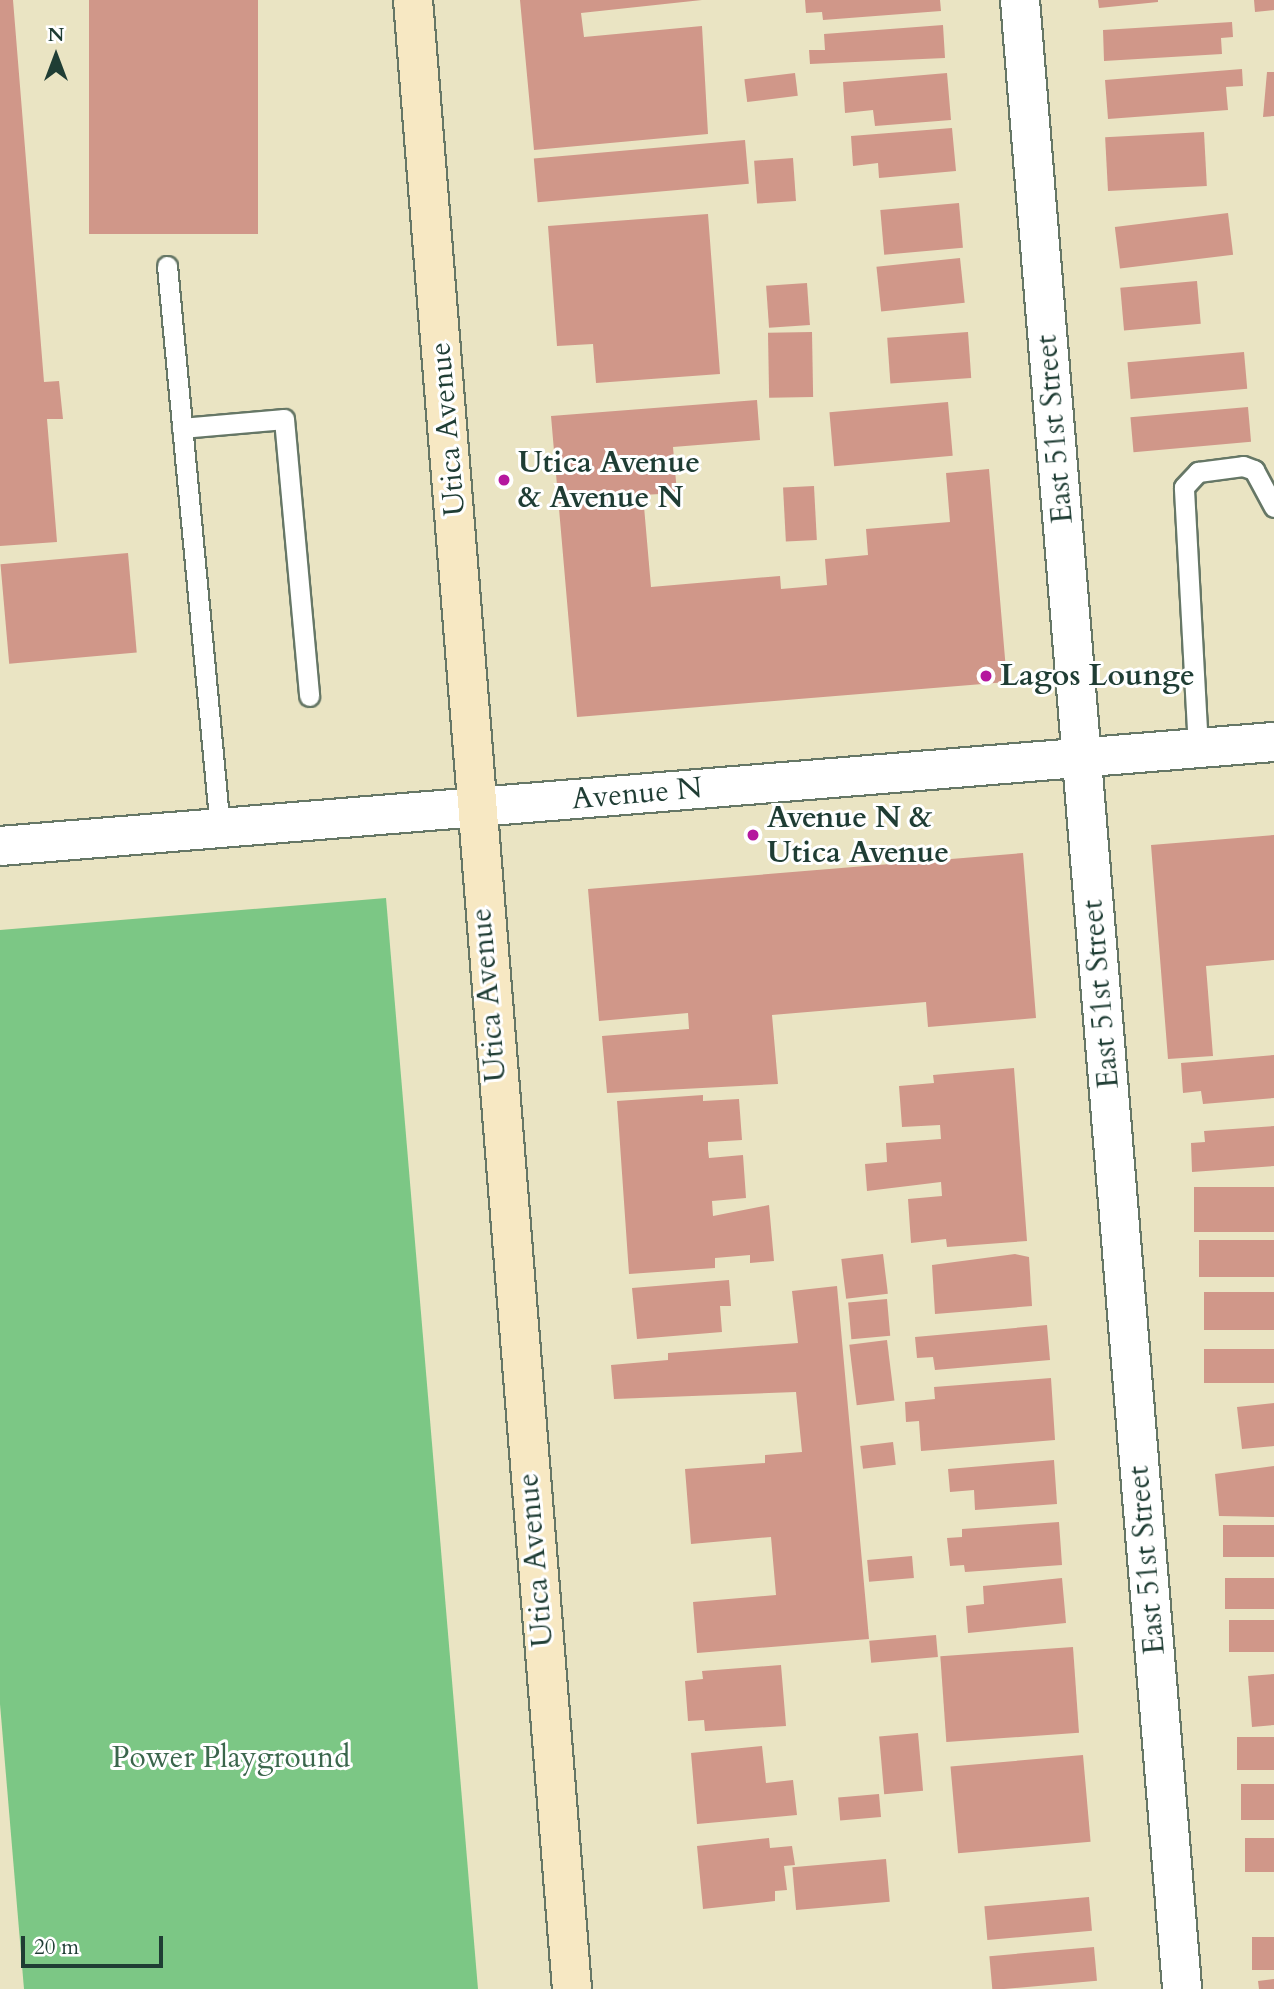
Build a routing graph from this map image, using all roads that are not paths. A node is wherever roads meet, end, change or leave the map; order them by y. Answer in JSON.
{"nodes":[{"id":1,"x":413,"y":0,"type":"edge"},
{"id":2,"x":1020,"y":0,"type":"edge"},
{"id":3,"x":167,"y":267,"type":"dead end"},
{"id":4,"x":182,"y":428,"type":"junction"},
{"id":5,"x":1274,"y":507,"type":"edge"},
{"id":6,"x":309,"y":696,"type":"dead end"},
{"id":7,"x":1274,"y":742,"type":"edge"},
{"id":8,"x":1198,"y":748,"type":"junction"},
{"id":9,"x":1081,"y":758,"type":"junction"},
{"id":10,"x":473,"y":807,"type":"junction"},
{"id":11,"x":220,"y":829,"type":"junction"},
{"id":12,"x":0,"y":846,"type":"edge"},
{"id":13,"x":572,"y":1989,"type":"edge"},
{"id":14,"x":1182,"y":1989,"type":"edge"}],
"edges":[{"from":1,"to":10,"type":"main road","name":"Utica Avenue"},
{"from":2,"to":9,"type":"street","name":"East 51st Street"},
{"from":3,"to":4,"type":"lane"},
{"from":4,"to":6,"type":"lane"},
{"from":4,"to":11,"type":"lane"},
{"from":5,"to":8,"type":"lane"},
{"from":7,"to":8,"type":"street","name":"Avenue N"},
{"from":8,"to":9,"type":"street","name":"Avenue N"},
{"from":9,"to":10,"type":"street","name":"Avenue N"},
{"from":9,"to":14,"type":"street","name":"East 51st Street"},
{"from":10,"to":11,"type":"street","name":"Avenue N"},
{"from":10,"to":13,"type":"main road","name":"Utica Avenue"},
{"from":11,"to":12,"type":"street","name":"Avenue N"}]}
